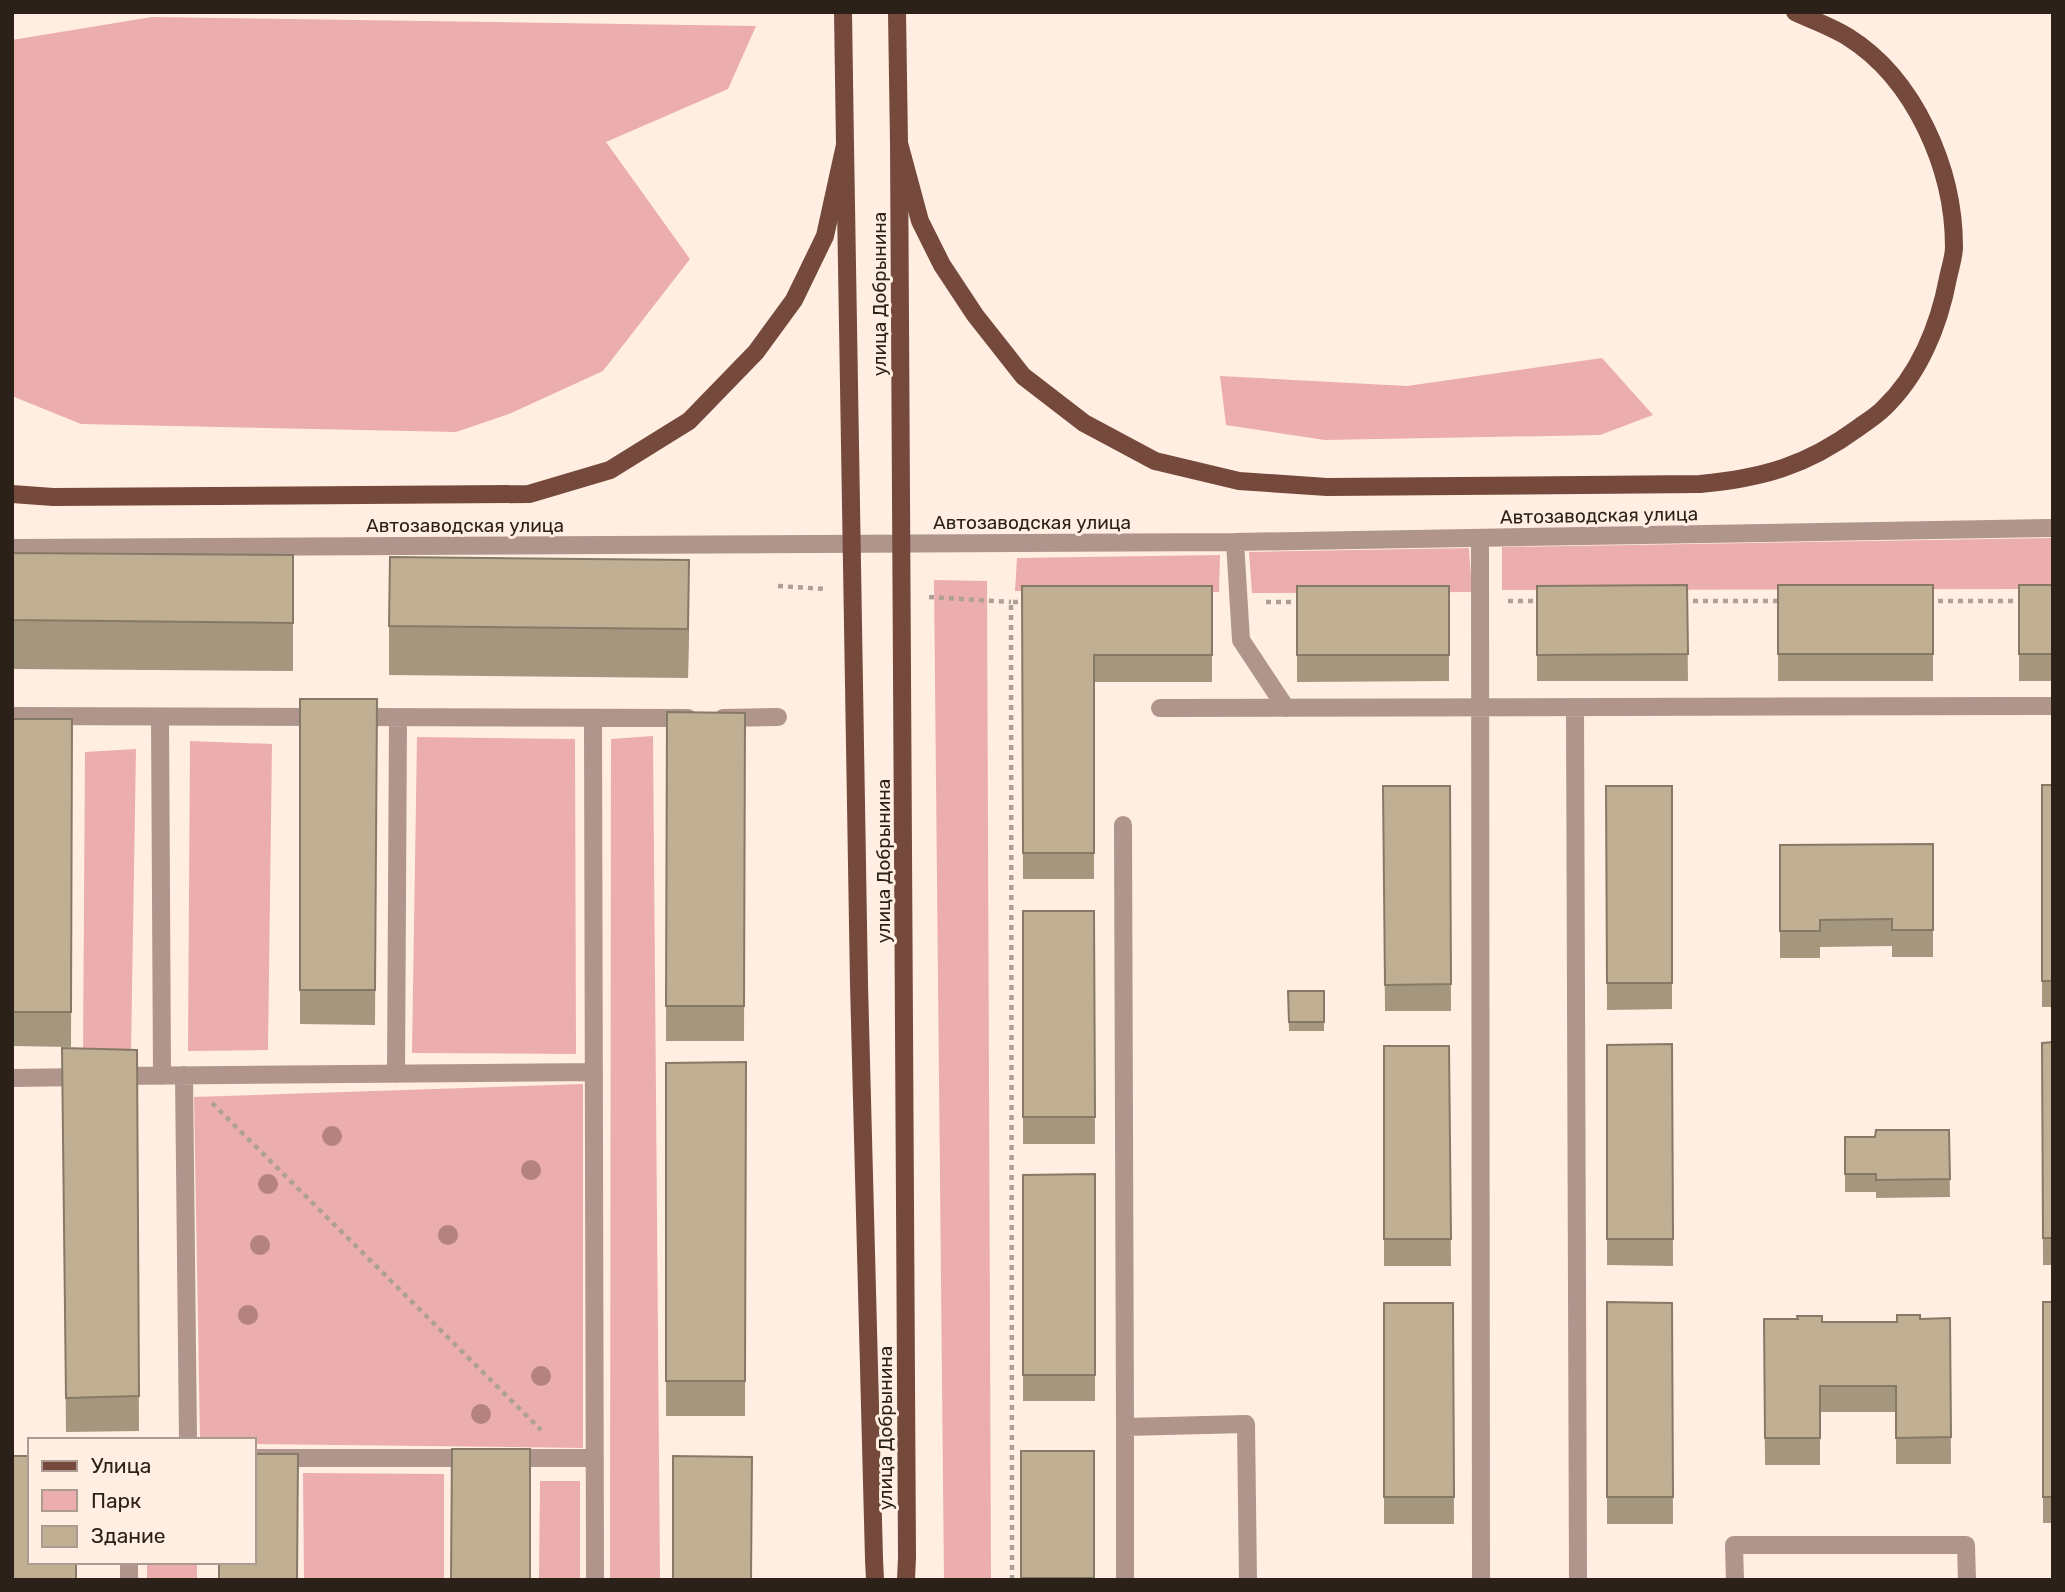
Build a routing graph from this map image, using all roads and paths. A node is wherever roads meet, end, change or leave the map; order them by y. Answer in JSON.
{"nodes":[{"id":1,"x":843,"y":12,"type":"edge"},
{"id":2,"x":897,"y":12,"type":"edge"},
{"id":3,"x":1795,"y":12,"type":"edge"},
{"id":4,"x":899,"y":143,"type":"junction"},
{"id":5,"x":845,"y":145,"type":"junction"},
{"id":6,"x":12,"y":494,"type":"edge"},
{"id":7,"x":2053,"y":528,"type":"edge"},
{"id":8,"x":1480,"y":538,"type":"junction"},
{"id":9,"x":1235,"y":542,"type":"junction"},
{"id":10,"x":12,"y":548,"type":"edge"},
{"id":11,"x":1306,"y":601,"type":"edge"},
{"id":12,"x":1480,"y":601,"type":"junction"},
{"id":13,"x":1550,"y":601,"type":"edge"},
{"id":14,"x":1676,"y":601,"type":"edge"},
{"id":15,"x":1787,"y":601,"type":"edge"},
{"id":16,"x":1927,"y":601,"type":"edge"},
{"id":17,"x":2025,"y":601,"type":"edge"},
{"id":18,"x":1038,"y":602,"type":"edge"},
{"id":19,"x":1239,"y":602,"type":"junction"},
{"id":20,"x":2053,"y":706,"type":"edge"},
{"id":21,"x":1480,"y":707,"type":"junction"},
{"id":22,"x":1575,"y":707,"type":"junction"},
{"id":23,"x":1160,"y":708,"type":"dead end"},
{"id":24,"x":1286,"y":708,"type":"junction"},
{"id":25,"x":12,"y":716,"type":"edge"},
{"id":26,"x":160,"y":717,"type":"junction"},
{"id":27,"x":778,"y":717,"type":"dead end"},
{"id":28,"x":398,"y":718,"type":"junction"},
{"id":29,"x":593,"y":719,"type":"junction"},
{"id":30,"x":1123,"y":825,"type":"dead end"},
{"id":31,"x":594,"y":1072,"type":"junction"},
{"id":32,"x":396,"y":1074,"type":"junction"},
{"id":33,"x":184,"y":1075,"type":"junction"},
{"id":34,"x":162,"y":1076,"type":"junction"},
{"id":35,"x":12,"y":1078,"type":"edge"},
{"id":36,"x":1125,"y":1427,"type":"junction"},
{"id":37,"x":188,"y":1438,"type":"edge"},
{"id":38,"x":256,"y":1458,"type":"edge"},
{"id":39,"x":569,"y":1458,"type":"junction"},
{"id":40,"x":594,"y":1458,"type":"junction"},
{"id":41,"x":595,"y":1580,"type":"edge"},
{"id":42,"x":875,"y":1580,"type":"edge"},
{"id":43,"x":906,"y":1580,"type":"edge"},
{"id":44,"x":1013,"y":1580,"type":"edge"},
{"id":45,"x":1125,"y":1580,"type":"edge"},
{"id":46,"x":1248,"y":1580,"type":"edge"},
{"id":47,"x":1481,"y":1580,"type":"edge"},
{"id":48,"x":1578,"y":1580,"type":"edge"},
{"id":49,"x":1735,"y":1580,"type":"edge"},
{"id":50,"x":1967,"y":1580,"type":"edge"}],
"edges":[{"from":1,"to":5,"type":"main road"},
{"from":2,"to":4,"type":"main road"},
{"from":3,"to":4,"type":"main road","bridge":true},
{"from":4,"to":43,"type":"main road","name":"улица Добрынина","bridge":true},
{"from":5,"to":6,"type":"main road","bridge":true},
{"from":5,"to":42,"type":"main road","name":"улица Добрынина","bridge":true},
{"from":7,"to":8,"type":"street","name":"Автозаводская улица"},
{"from":8,"to":9,"type":"street","name":"Автозаводская улица"},
{"from":8,"to":12,"type":"street"},
{"from":9,"to":10,"type":"street","name":"Автозаводская улица"},
{"from":9,"to":19,"type":"street"},
{"from":11,"to":19,"type":"path"},
{"from":12,"to":13,"type":"path"},
{"from":12,"to":21,"type":"street"},
{"from":14,"to":15,"type":"path"},
{"from":16,"to":17,"type":"path"},
{"from":18,"to":44,"type":"path"},
{"from":19,"to":24,"type":"street"},
{"from":20,"to":22,"type":"street"},
{"from":21,"to":22,"type":"street"},
{"from":21,"to":24,"type":"street"},
{"from":21,"to":47,"type":"street"},
{"from":22,"to":48,"type":"street"},
{"from":23,"to":24,"type":"street"},
{"from":25,"to":26,"type":"street"},
{"from":26,"to":28,"type":"street"},
{"from":26,"to":34,"type":"street"},
{"from":27,"to":29,"type":"street"},
{"from":28,"to":29,"type":"street"},
{"from":28,"to":32,"type":"street"},
{"from":29,"to":31,"type":"street"},
{"from":30,"to":36,"type":"street"},
{"from":31,"to":32,"type":"street"},
{"from":31,"to":40,"type":"street"},
{"from":32,"to":33,"type":"street"},
{"from":33,"to":34,"type":"street"},
{"from":33,"to":37,"type":"street"},
{"from":33,"to":39,"type":"path"},
{"from":34,"to":35,"type":"street"},
{"from":36,"to":45,"type":"street"},
{"from":36,"to":46,"type":"street"},
{"from":38,"to":39,"type":"street"},
{"from":39,"to":40,"type":"street"},
{"from":40,"to":41,"type":"street"},
{"from":49,"to":50,"type":"street"}]}
